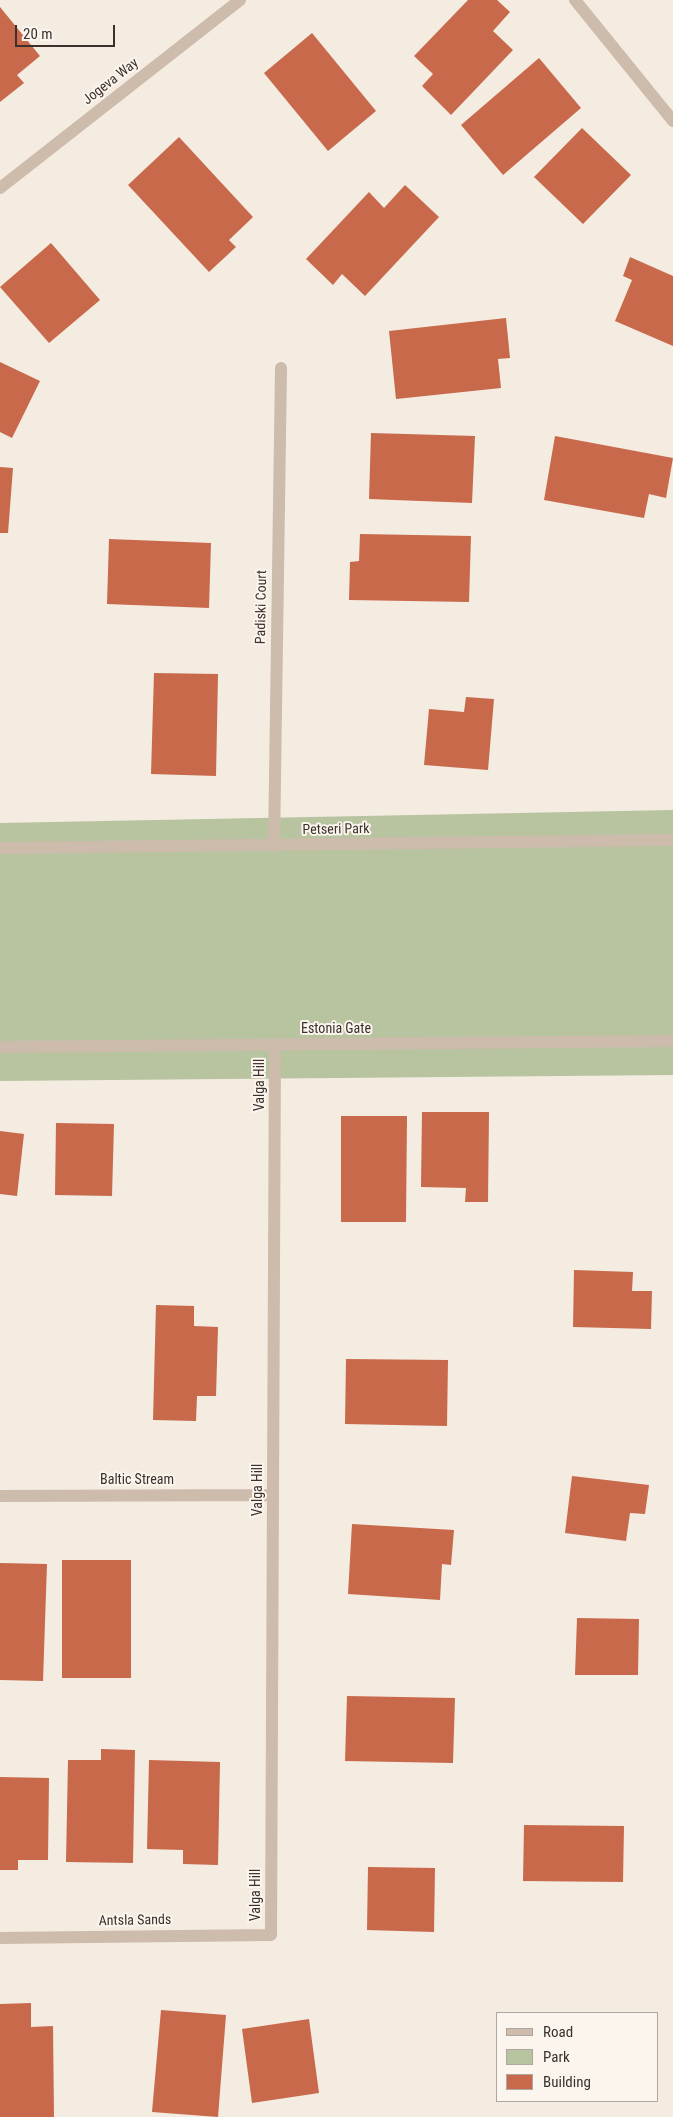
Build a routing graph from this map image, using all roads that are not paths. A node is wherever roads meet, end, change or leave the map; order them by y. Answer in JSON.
{"nodes":[{"id":1,"x":240,"y":0,"type":"edge"},
{"id":2,"x":575,"y":0,"type":"edge"},
{"id":3,"x":673,"y":121,"type":"edge"},
{"id":4,"x":0,"y":188,"type":"edge"},
{"id":5,"x":281,"y":368,"type":"dead end"},
{"id":6,"x":673,"y":840,"type":"edge"},
{"id":7,"x":274,"y":846,"type":"junction"},
{"id":8,"x":0,"y":848,"type":"edge"},
{"id":9,"x":673,"y":1041,"type":"edge"},
{"id":10,"x":275,"y":1044,"type":"junction"},
{"id":11,"x":0,"y":1047,"type":"edge"},
{"id":12,"x":273,"y":1495,"type":"junction"},
{"id":13,"x":0,"y":1496,"type":"edge"},
{"id":14,"x":271,"y":1935,"type":"joint"},
{"id":15,"x":0,"y":1938,"type":"edge"}],
"edges":[{"from":1,"to":4,"type":"street","name":"Jogeva Way"},
{"from":2,"to":3,"type":"street"},
{"from":5,"to":7,"type":"street","name":"Padiski Court"},
{"from":6,"to":7,"type":"street","name":"Petseri Park"},
{"from":7,"to":8,"type":"street","name":"Petseri Park"},
{"from":9,"to":10,"type":"street","name":"Estonia Gate"},
{"from":10,"to":11,"type":"street","name":"Estonia Gate"},
{"from":10,"to":12,"type":"street","name":"Valga Hill"},
{"from":12,"to":13,"type":"street","name":"Baltic Stream"},
{"from":12,"to":14,"type":"street","name":"Valga Hill"},
{"from":14,"to":15,"type":"street","name":"Antsla Sands"}]}
